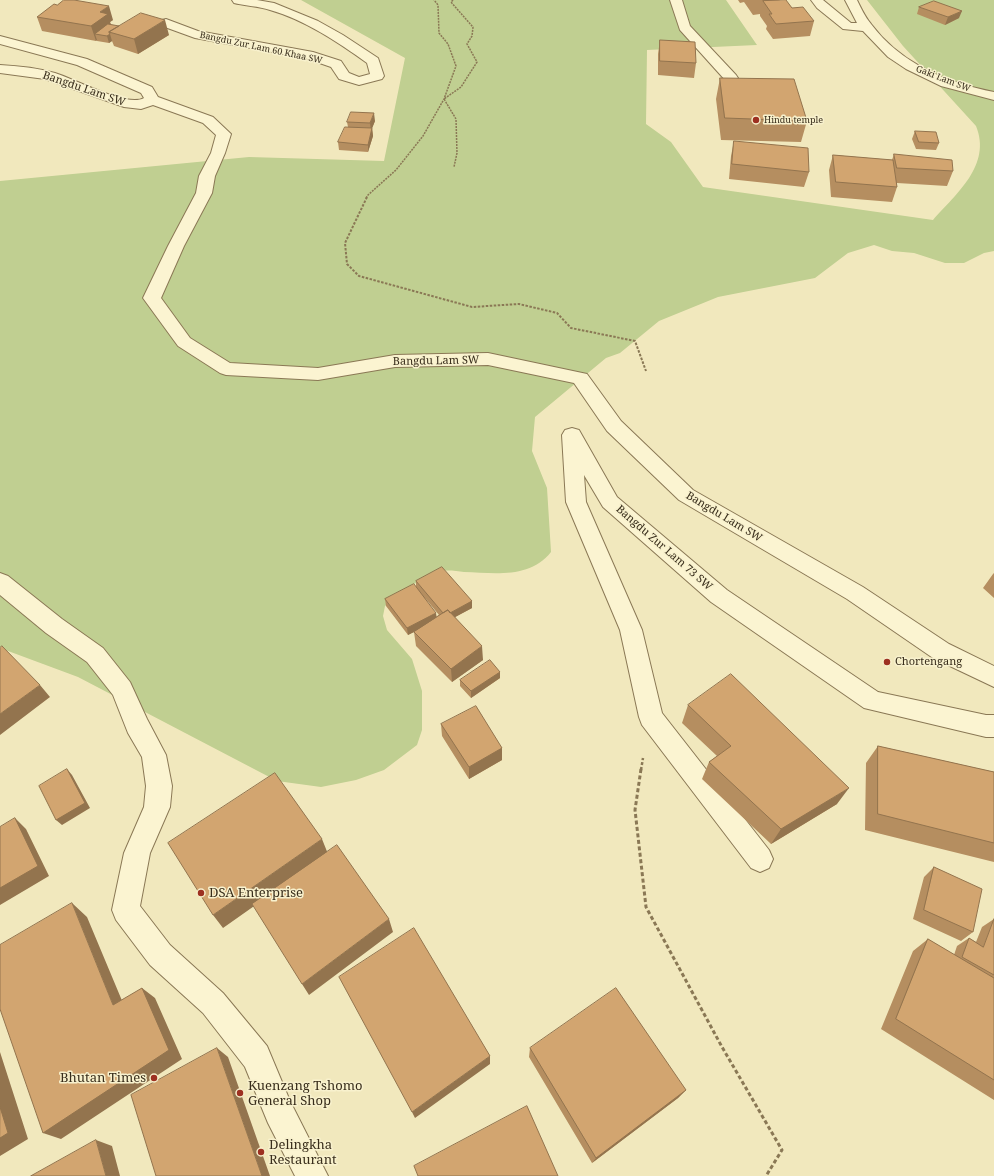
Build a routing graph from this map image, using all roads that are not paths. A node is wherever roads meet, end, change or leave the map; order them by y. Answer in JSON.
{"nodes":[{"id":1,"x":238,"y":0,"type":"edge"},
{"id":2,"x":676,"y":0,"type":"edge"},
{"id":3,"x":817,"y":0,"type":"edge"},
{"id":4,"x":851,"y":0,"type":"edge"},
{"id":5,"x":166,"y":23,"type":"dead end"},
{"id":6,"x":867,"y":28,"type":"junction"},
{"id":7,"x":0,"y":40,"type":"edge"},
{"id":8,"x":0,"y":68,"type":"edge"},
{"id":9,"x":731,"y":78,"type":"edge"},
{"id":10,"x":994,"y":96,"type":"edge"},
{"id":11,"x":152,"y":100,"type":"junction"},
{"id":12,"x":0,"y":582,"type":"edge"},
{"id":13,"x":994,"y":677,"type":"edge"},
{"id":14,"x":994,"y":726,"type":"edge"},
{"id":15,"x":760,"y":859,"type":"dead end"},
{"id":16,"x":312,"y":1176,"type":"edge"}],
"edges":[{"from":1,"to":5,"type":"street","name":"Bangdu Zur Lam 60 Khaa SW"},
{"from":2,"to":9,"type":"street"},
{"from":3,"to":6,"type":"street"},
{"from":4,"to":6,"type":"street","name":"Gaki Lam SW"},
{"from":6,"to":10,"type":"street","name":"Gaki Lam SW"},
{"from":7,"to":11,"type":"street"},
{"from":8,"to":11,"type":"street","name":"Bangdu Lam SW"},
{"from":11,"to":13,"type":"street","name":"Bangdu Lam SW"},
{"from":12,"to":16,"type":"street"},
{"from":14,"to":15,"type":"street","name":"Bangdu Zur Lam 73 SW"}]}
